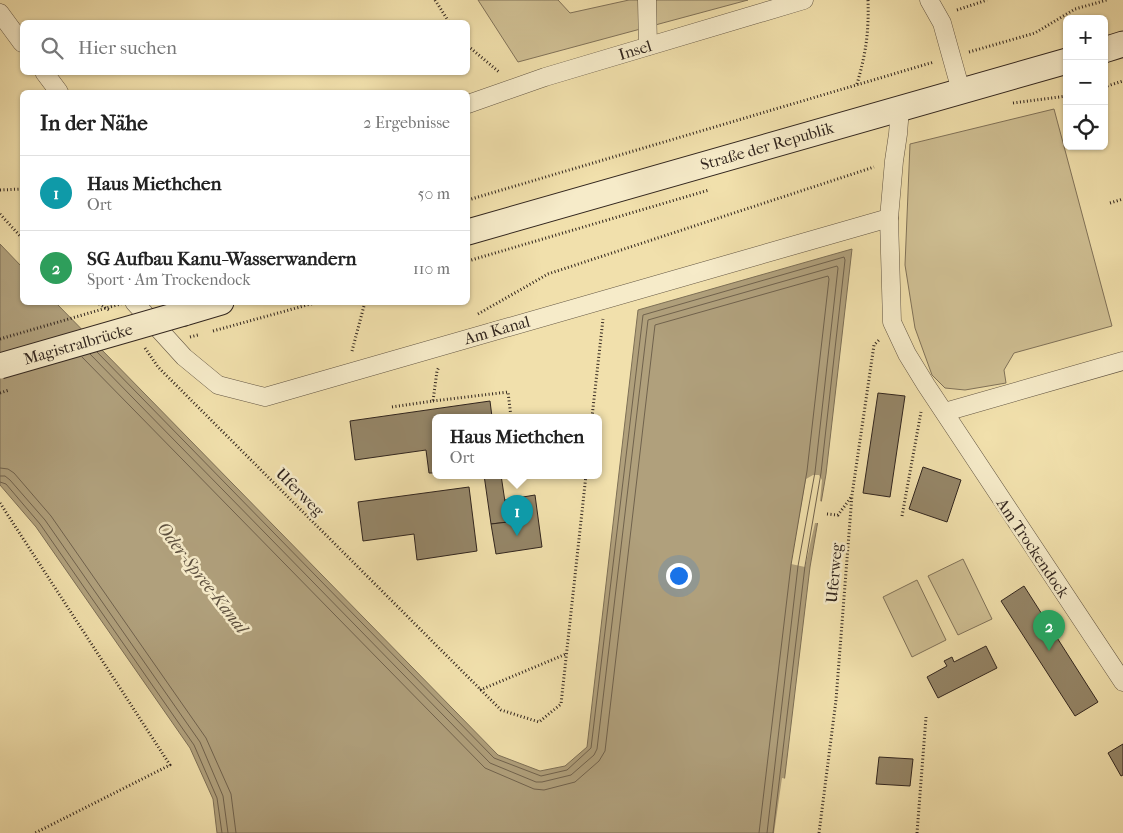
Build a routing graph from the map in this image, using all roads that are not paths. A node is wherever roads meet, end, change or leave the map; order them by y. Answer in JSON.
{"nodes":[{"id":1,"x":647,"y":0,"type":"edge"},
{"id":2,"x":804,"y":0,"type":"edge"},
{"id":3,"x":929,"y":0,"type":"edge"},
{"id":4,"x":0,"y":13,"type":"edge"},
{"id":5,"x":20,"y":40,"type":"edge"},
{"id":6,"x":1123,"y":44,"type":"edge"},
{"id":7,"x":648,"y":46,"type":"junction"},
{"id":8,"x":1108,"y":49,"type":"edge"},
{"id":9,"x":1063,"y":62,"type":"edge"},
{"id":10,"x":46,"y":75,"type":"edge"},
{"id":11,"x":58,"y":90,"type":"edge"},
{"id":12,"x":961,"y":91,"type":"junction"},
{"id":13,"x":470,"y":103,"type":"edge"},
{"id":14,"x":900,"y":108,"type":"junction"},
{"id":15,"x":889,"y":218,"type":"junction"},
{"id":16,"x":470,"y":231,"type":"edge"},
{"id":17,"x":211,"y":305,"type":"edge"},
{"id":18,"x":127,"y":306,"type":"edge"},
{"id":19,"x":1123,"y":361,"type":"edge"},
{"id":20,"x":0,"y":366,"type":"edge"},
{"id":21,"x":945,"y":412,"type":"junction"},
{"id":22,"x":1123,"y":682,"type":"edge"}],
"edges":[{"from":1,"to":7,"type":"street"},
{"from":2,"to":7,"type":"street","name":"Insel"},
{"from":3,"to":12,"type":"street"},
{"from":4,"to":5,"type":"street"},
{"from":6,"to":8,"type":"main road"},
{"from":7,"to":13,"type":"street","name":"Insel"},
{"from":9,"to":12,"type":"main road","name":"Straße der Republik"},
{"from":10,"to":11,"type":"street"},
{"from":12,"to":14,"type":"main road","name":"Straße der Republik"},
{"from":14,"to":15,"type":"street","name":"Am Trockendock"},
{"from":14,"to":16,"type":"main road","name":"Straße der Republik"},
{"from":15,"to":18,"type":"street","name":"Am Kanal"},
{"from":15,"to":21,"type":"street","name":"Am Trockendock"},
{"from":17,"to":20,"type":"main road","name":"Magistralbrücke","bridge":true},
{"from":19,"to":21,"type":"street"},
{"from":21,"to":22,"type":"street","name":"Am Trockendock"}]}
